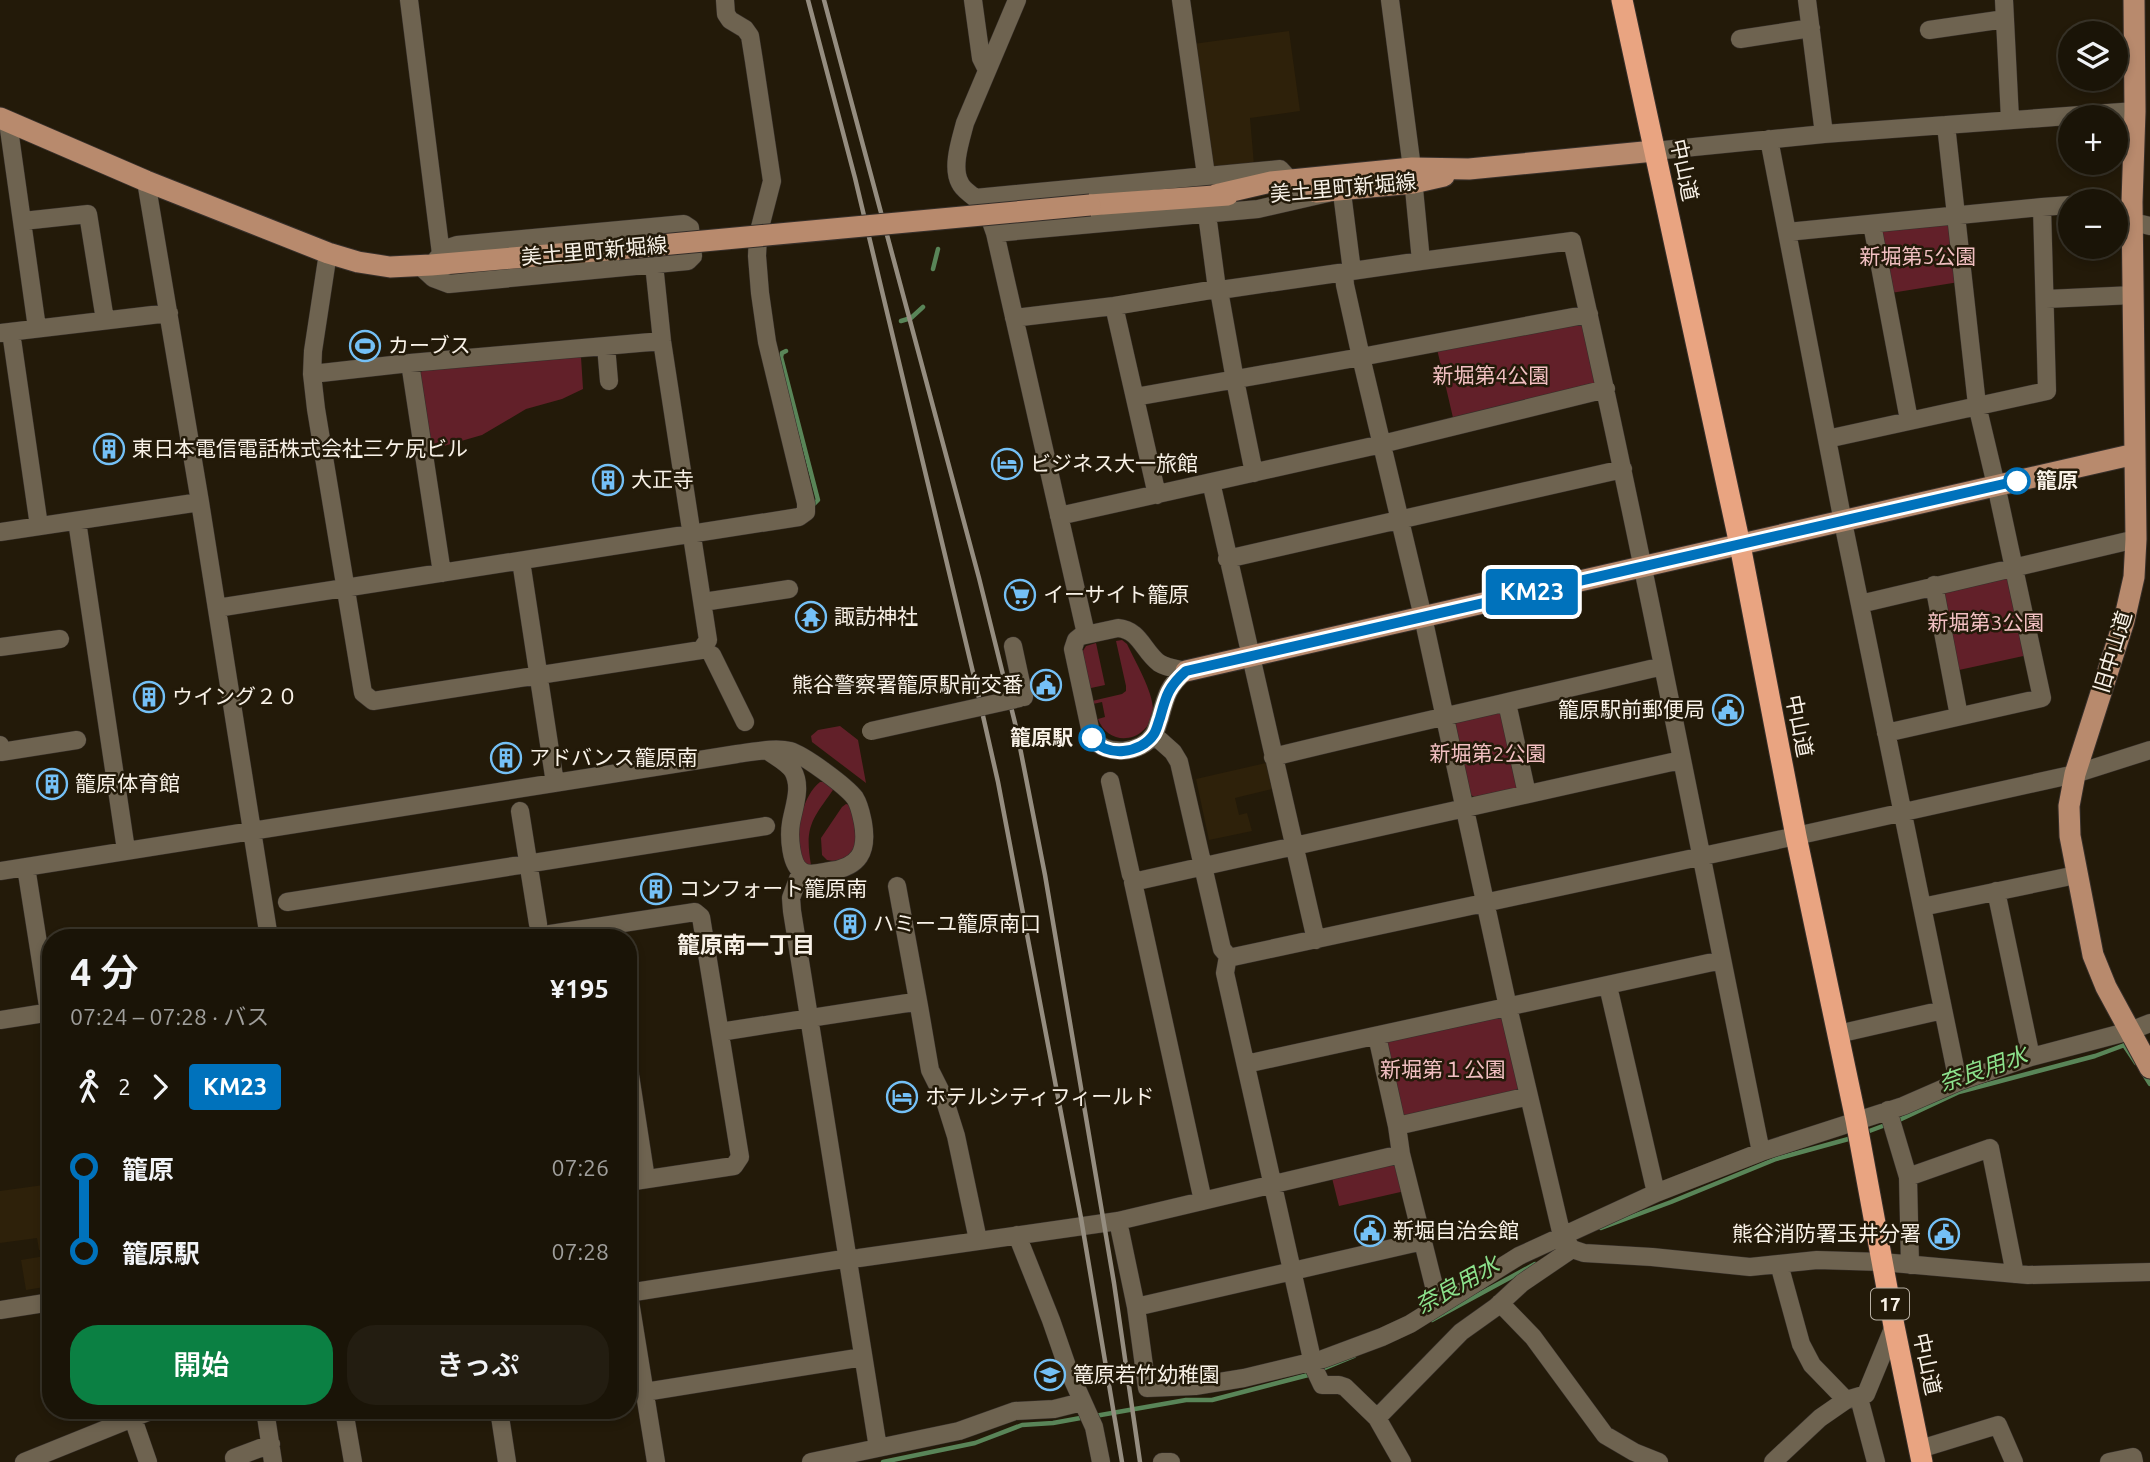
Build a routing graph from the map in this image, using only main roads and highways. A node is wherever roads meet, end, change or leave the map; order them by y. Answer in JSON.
{"nodes":[{"id":1,"x":1622,"y":0,"type":"edge"},
{"id":2,"x":2134,"y":0,"type":"edge"},
{"id":3,"x":2142,"y":29,"type":"edge"},
{"id":4,"x":2143,"y":112,"type":"edge"},
{"id":5,"x":4,"y":120,"type":"edge"},
{"id":6,"x":1654,"y":151,"type":"junction"},
{"id":7,"x":2133,"y":213,"type":"edge"},
{"id":8,"x":2142,"y":450,"type":"edge"},
{"id":9,"x":2143,"y":510,"type":"edge"},
{"id":10,"x":1740,"y":545,"type":"junction"},
{"id":11,"x":1186,"y":671,"type":"road end"},
{"id":12,"x":2138,"y":1047,"type":"edge"},
{"id":13,"x":1921,"y":1456,"type":"edge"}],
"edges":[{"from":1,"to":6,"type":"highway","name":"中山道","number":"17"},
{"from":2,"to":3,"type":"main road","name":"旧中山道"},
{"from":3,"to":4,"type":"main road","name":"旧中山道"},
{"from":4,"to":7,"type":"main road","name":"旧中山道"},
{"from":5,"to":6,"type":"main road","name":"美土里町新堀線","bridge":true},
{"from":6,"to":10,"type":"highway","name":"中山道","number":"17"},
{"from":7,"to":8,"type":"main road","name":"旧中山道"},
{"from":8,"to":9,"type":"main road","name":"旧中山道"},
{"from":8,"to":10,"type":"main road"},
{"from":9,"to":12,"type":"main road","name":"旧中山道"},
{"from":10,"to":11,"type":"main road"},
{"from":10,"to":13,"type":"highway","name":"中山道","number":"17"}]}
